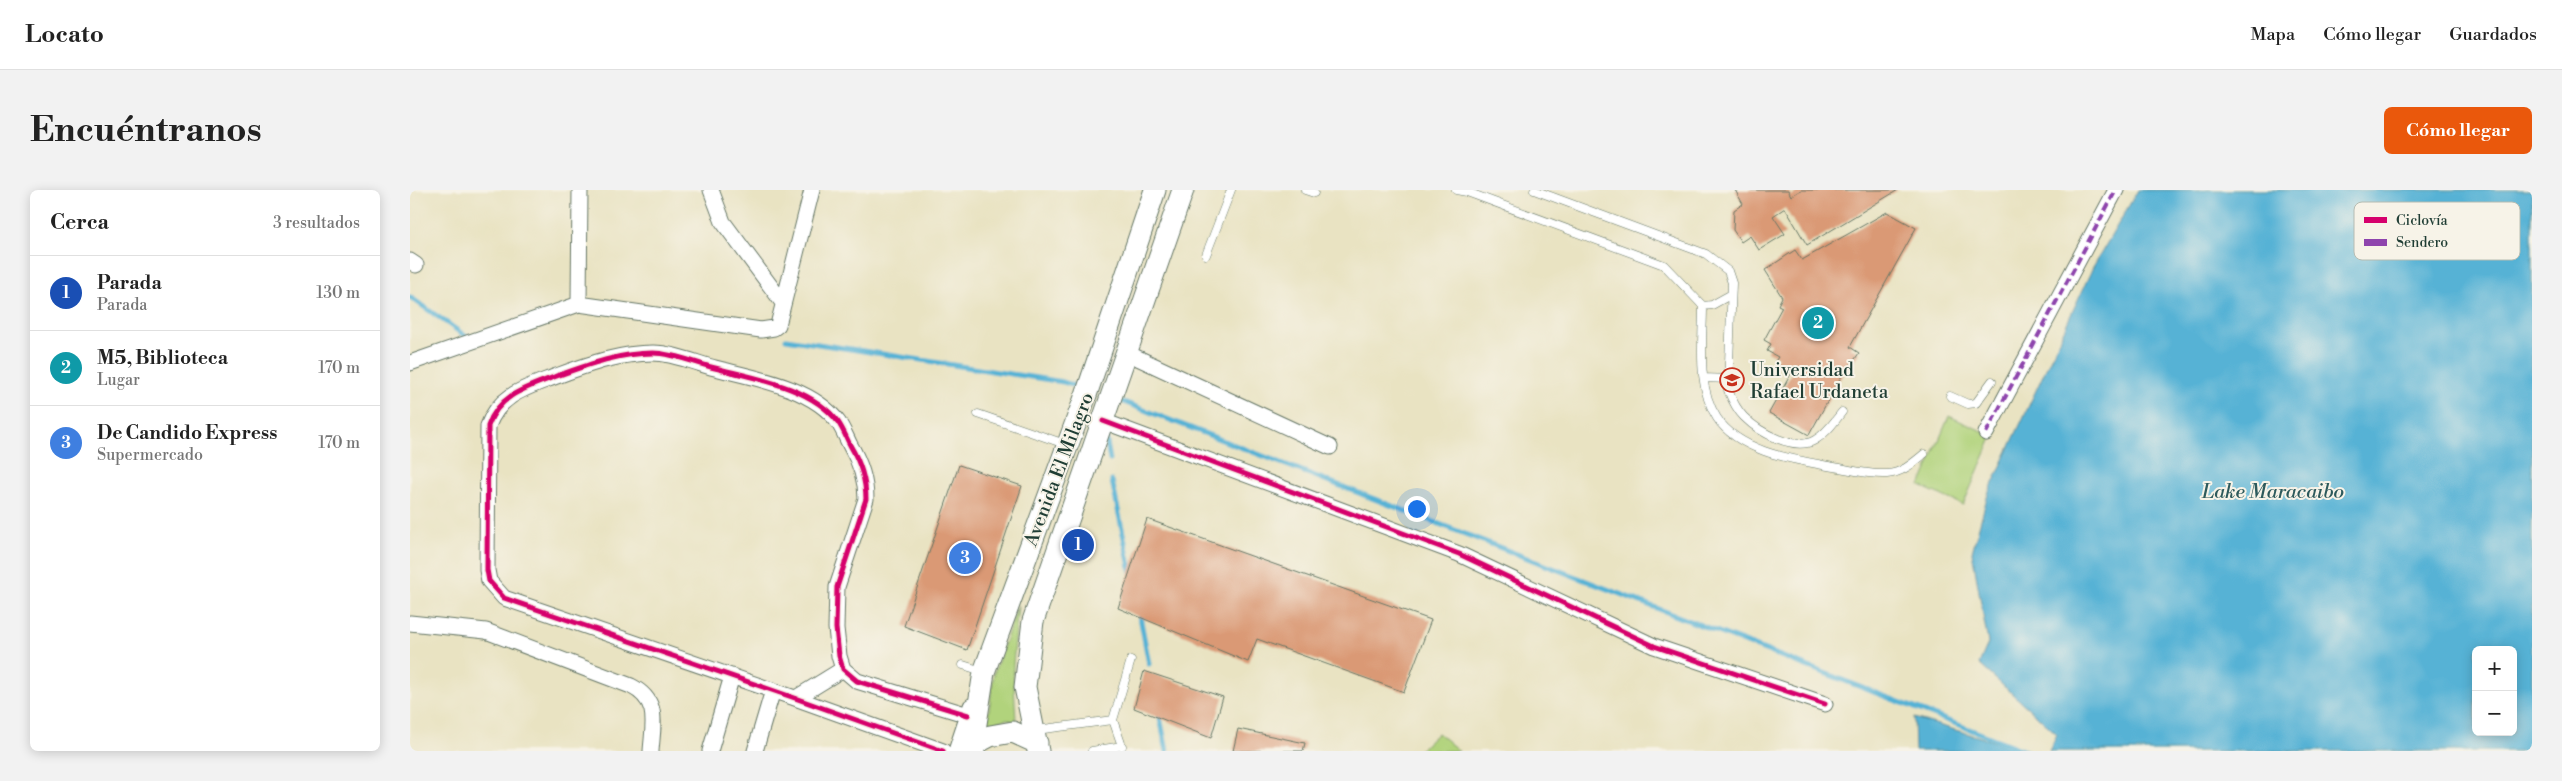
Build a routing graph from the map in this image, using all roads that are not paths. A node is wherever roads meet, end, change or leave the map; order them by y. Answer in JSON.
{"nodes":[{"id":1,"x":580,"y":190,"type":"edge"},
{"id":2,"x":710,"y":190,"type":"edge"},
{"id":3,"x":812,"y":190,"type":"edge"},
{"id":4,"x":1155,"y":190,"type":"edge"},
{"id":5,"x":1183,"y":190,"type":"edge"},
{"id":6,"x":1231,"y":190,"type":"edge"},
{"id":7,"x":1305,"y":190,"type":"edge"},
{"id":8,"x":1456,"y":190,"type":"edge"},
{"id":9,"x":1534,"y":190,"type":"edge"},
{"id":10,"x":2116,"y":190,"type":"edge"},
{"id":11,"x":1314,"y":193,"type":"dead end"},
{"id":12,"x":1206,"y":255,"type":"dead end"},
{"id":13,"x":1730,"y":295,"type":"junction"},
{"id":14,"x":784,"y":303,"type":"junction"},
{"id":15,"x":579,"y":304,"type":"junction"},
{"id":16,"x":1702,"y":306,"type":"junction"},
{"id":17,"x":1127,"y":353,"type":"junction"},
{"id":18,"x":410,"y":363,"type":"edge"},
{"id":19,"x":1704,"y":378,"type":"junction"},
{"id":20,"x":1728,"y":379,"type":"junction"},
{"id":21,"x":1992,"y":381,"type":"dead end"},
{"id":22,"x":1950,"y":396,"type":"dead end"},
{"id":23,"x":1842,"y":412,"type":"dead end"},
{"id":24,"x":978,"y":414,"type":"dead end"},
{"id":25,"x":1103,"y":421,"type":"junction"},
{"id":26,"x":1986,"y":433,"type":"dead end"},
{"id":27,"x":1067,"y":445,"type":"junction"},
{"id":28,"x":1330,"y":446,"type":"dead end"},
{"id":29,"x":1924,"y":454,"type":"dead end"},
{"id":30,"x":410,"y":623,"type":"edge"},
{"id":31,"x":1131,"y":660,"type":"dead end"},
{"id":32,"x":963,"y":665,"type":"dead end"},
{"id":33,"x":843,"y":669,"type":"junction"},
{"id":34,"x":983,"y":674,"type":"junction"},
{"id":35,"x":732,"y":676,"type":"junction"},
{"id":36,"x":772,"y":690,"type":"junction"},
{"id":37,"x":796,"y":698,"type":"junction"},
{"id":38,"x":1825,"y":704,"type":"dead end"},
{"id":39,"x":968,"y":715,"type":"junction"},
{"id":40,"x":1113,"y":720,"type":"junction"},
{"id":41,"x":1036,"y":741,"type":"edge"},
{"id":42,"x":966,"y":749,"type":"edge"},
{"id":43,"x":651,"y":751,"type":"edge"},
{"id":44,"x":710,"y":751,"type":"edge"},
{"id":45,"x":755,"y":751,"type":"edge"},
{"id":46,"x":943,"y":751,"type":"edge"},
{"id":47,"x":1092,"y":751,"type":"edge"}],
"edges":[{"from":1,"to":15,"type":"street"},
{"from":2,"to":14,"type":"street"},
{"from":3,"to":14,"type":"street"},
{"from":4,"to":27,"type":"main road","name":"Avenida El Milagro"},
{"from":5,"to":17,"type":"main road","name":"Avenida El Milagro"},
{"from":6,"to":12,"type":"lane"},
{"from":7,"to":11,"type":"lane"},
{"from":8,"to":16,"type":"lane"},
{"from":9,"to":13,"type":"lane"},
{"from":10,"to":26,"type":"street"},
{"from":13,"to":16,"type":"lane"},
{"from":13,"to":20,"type":"lane"},
{"from":14,"to":15,"type":"street"},
{"from":15,"to":18,"type":"street"},
{"from":16,"to":19,"type":"lane"},
{"from":17,"to":25,"type":"main road","name":"Avenida El Milagro"},
{"from":17,"to":28,"type":"street"},
{"from":19,"to":20,"type":"lane"},
{"from":19,"to":29,"type":"lane"},
{"from":20,"to":23,"type":"lane"},
{"from":21,"to":22,"type":"lane"},
{"from":24,"to":27,"type":"lane"},
{"from":25,"to":38,"type":"street"},
{"from":25,"to":41,"type":"main road","name":"Avenida El Milagro"},
{"from":27,"to":34,"type":"main road","name":"Avenida El Milagro"},
{"from":30,"to":43,"type":"street"},
{"from":31,"to":40,"type":"lane"},
{"from":32,"to":34,"type":"lane"},
{"from":33,"to":35,"type":"street"},
{"from":33,"to":37,"type":"street"},
{"from":33,"to":39,"type":"street"},
{"from":34,"to":39,"type":"street"},
{"from":34,"to":42,"type":"main road","name":"Avenida El Milagro"},
{"from":35,"to":36,"type":"street"},
{"from":35,"to":44,"type":"street"},
{"from":36,"to":37,"type":"street"},
{"from":36,"to":45,"type":"street"},
{"from":37,"to":46,"type":"street"},
{"from":39,"to":42,"type":"street"},
{"from":40,"to":41,"type":"lane"},
{"from":40,"to":47,"type":"lane"},
{"from":41,"to":42,"type":"main road"}]}
